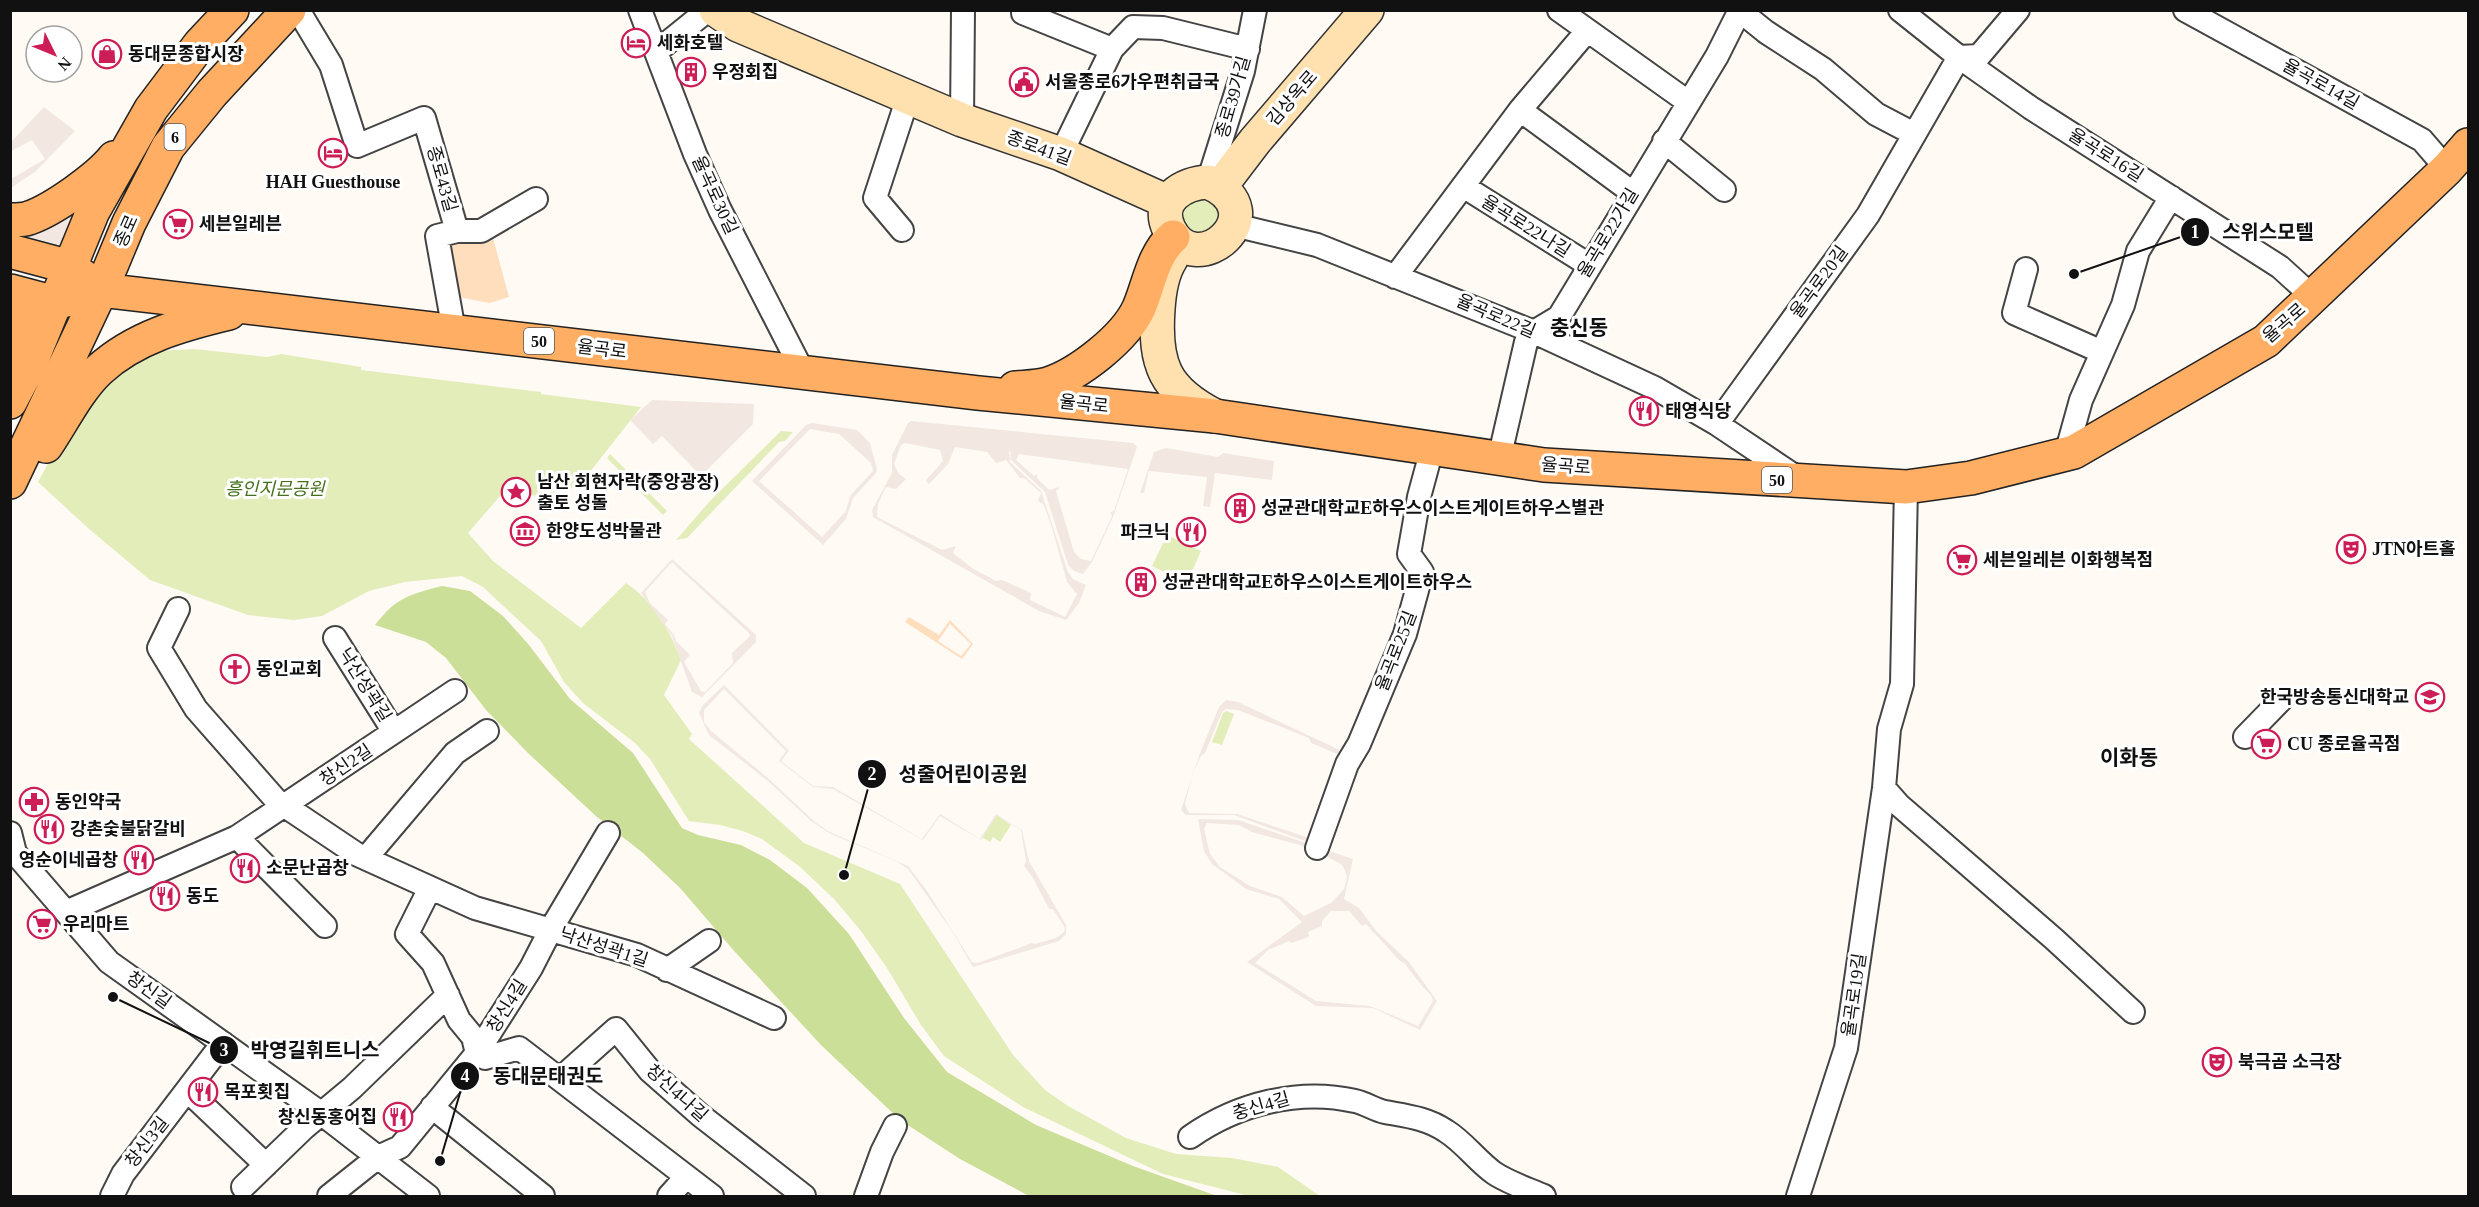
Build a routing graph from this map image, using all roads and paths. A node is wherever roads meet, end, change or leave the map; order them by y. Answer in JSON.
{"nodes":[{"id":1,"x":232,"y":10,"type":"edge"},
{"id":2,"x":289,"y":10,"type":"edge"},
{"id":3,"x":298,"y":10,"type":"edge"},
{"id":4,"x":640,"y":10,"type":"edge"},
{"id":5,"x":708,"y":10,"type":"edge"},
{"id":6,"x":716,"y":10,"type":"edge"},
{"id":7,"x":963,"y":10,"type":"edge"},
{"id":8,"x":1023,"y":10,"type":"edge"},
{"id":9,"x":1255,"y":10,"type":"edge"},
{"id":10,"x":1367,"y":10,"type":"edge"},
{"id":11,"x":1559,"y":10,"type":"edge"},
{"id":12,"x":1900,"y":10,"type":"edge"},
{"id":13,"x":2018,"y":10,"type":"edge"},
{"id":14,"x":2185,"y":10,"type":"edge"},
{"id":15,"x":1740,"y":11,"type":"edge"},
{"id":16,"x":1133,"y":19,"type":"edge"},
{"id":17,"x":1587,"y":31,"type":"junction"},
{"id":18,"x":1112,"y":49,"type":"junction"},
{"id":19,"x":1248,"y":49,"type":"junction"},
{"id":20,"x":656,"y":52,"type":"junction"},
{"id":21,"x":1959,"y":57,"type":"junction"},
{"id":22,"x":908,"y":97,"type":"junction"},
{"id":23,"x":1688,"y":102,"type":"junction"},
{"id":24,"x":151,"y":108,"type":"junction"},
{"id":25,"x":1520,"y":110,"type":"junction"},
{"id":26,"x":962,"y":120,"type":"junction"},
{"id":27,"x":1914,"y":134,"type":"junction"},
{"id":28,"x":1664,"y":141,"type":"junction"},
{"id":29,"x":2469,"y":145,"type":"edge"},
{"id":30,"x":1061,"y":154,"type":"junction"},
{"id":31,"x":2447,"y":169,"type":"junction"},
{"id":32,"x":1214,"y":185,"type":"junction"},
{"id":33,"x":1463,"y":186,"type":"junction"},
{"id":34,"x":1724,"y":190,"type":"dead end"},
{"id":35,"x":1633,"y":193,"type":"junction"},
{"id":36,"x":2171,"y":197,"type":"junction"},
{"id":37,"x":536,"y":199,"type":"dead end"},
{"id":38,"x":1168,"y":202,"type":"junction"},
{"id":39,"x":10,"y":220,"type":"edge"},
{"id":40,"x":1234,"y":225,"type":"junction"},
{"id":41,"x":902,"y":230,"type":"dead end"},
{"id":42,"x":457,"y":231,"type":"junction"},
{"id":43,"x":1177,"y":241,"type":"junction"},
{"id":44,"x":10,"y":251,"type":"edge"},
{"id":45,"x":1589,"y":265,"type":"junction"},
{"id":46,"x":70,"y":267,"type":"junction"},
{"id":47,"x":2026,"y":269,"type":"dead end"},
{"id":48,"x":1395,"y":277,"type":"junction"},
{"id":49,"x":101,"y":290,"type":"junction"},
{"id":50,"x":10,"y":291,"type":"edge"},
{"id":51,"x":2313,"y":297,"type":"junction"},
{"id":52,"x":55,"y":303,"type":"junction"},
{"id":53,"x":251,"y":308,"type":"junction"},
{"id":54,"x":10,"y":312,"type":"edge"},
{"id":55,"x":454,"y":332,"type":"junction"},
{"id":56,"x":1534,"y":332,"type":"junction"},
{"id":57,"x":2102,"y":352,"type":"junction"},
{"id":58,"x":804,"y":372,"type":"junction"},
{"id":59,"x":17,"y":389,"type":"edge"},
{"id":60,"x":978,"y":393,"type":"junction"},
{"id":61,"x":1215,"y":416,"type":"junction"},
{"id":62,"x":1717,"y":424,"type":"junction"},
{"id":63,"x":1432,"y":449,"type":"junction"},
{"id":64,"x":2066,"y":454,"type":"junction"},
{"id":65,"x":1499,"y":459,"type":"junction"},
{"id":66,"x":1803,"y":481,"type":"junction"},
{"id":67,"x":10,"y":484,"type":"edge"},
{"id":68,"x":1906,"y":488,"type":"junction"},
{"id":69,"x":178,"y":609,"type":"dead end"},
{"id":70,"x":335,"y":638,"type":"dead end"},
{"id":71,"x":455,"y":691,"type":"dead end"},
{"id":72,"x":2282,"y":699,"type":"dead end"},
{"id":73,"x":488,"y":731,"type":"dead end"},
{"id":74,"x":394,"y":732,"type":"junction"},
{"id":75,"x":2245,"y":737,"type":"dead end"},
{"id":76,"x":1884,"y":788,"type":"junction"},
{"id":77,"x":285,"y":806,"type":"junction"},
{"id":78,"x":10,"y":833,"type":"edge"},
{"id":79,"x":608,"y":833,"type":"dead end"},
{"id":80,"x":237,"y":837,"type":"junction"},
{"id":81,"x":1317,"y":848,"type":"dead end"},
{"id":82,"x":366,"y":858,"type":"junction"},
{"id":83,"x":430,"y":888,"type":"junction"},
{"id":84,"x":66,"y":912,"type":"junction"},
{"id":85,"x":325,"y":926,"type":"dead end"},
{"id":86,"x":551,"y":929,"type":"junction"},
{"id":87,"x":709,"y":941,"type":"dead end"},
{"id":88,"x":667,"y":970,"type":"junction"},
{"id":89,"x":448,"y":995,"type":"junction"},
{"id":90,"x":2133,"y":1012,"type":"dead end"},
{"id":91,"x":774,"y":1018,"type":"dead end"},
{"id":92,"x":223,"y":1043,"type":"junction"},
{"id":93,"x":477,"y":1053,"type":"junction"},
{"id":94,"x":560,"y":1079,"type":"junction"},
{"id":95,"x":188,"y":1091,"type":"junction"},
{"id":96,"x":432,"y":1107,"type":"junction"},
{"id":97,"x":322,"y":1114,"type":"junction"},
{"id":98,"x":895,"y":1126,"type":"dead end"},
{"id":99,"x":1190,"y":1137,"type":"dead end"},
{"id":100,"x":378,"y":1157,"type":"junction"},
{"id":101,"x":266,"y":1165,"type":"junction"},
{"id":102,"x":686,"y":1177,"type":"junction"},
{"id":103,"x":243,"y":1187,"type":"dead end"},
{"id":104,"x":112,"y":1197,"type":"edge"},
{"id":105,"x":329,"y":1197,"type":"edge"},
{"id":106,"x":428,"y":1197,"type":"edge"},
{"id":107,"x":543,"y":1197,"type":"edge"},
{"id":108,"x":669,"y":1197,"type":"edge"},
{"id":109,"x":712,"y":1197,"type":"edge"},
{"id":110,"x":804,"y":1197,"type":"edge"},
{"id":111,"x":866,"y":1197,"type":"edge"},
{"id":112,"x":1544,"y":1197,"type":"edge"},
{"id":113,"x":1798,"y":1197,"type":"edge"}],
"edges":[{"from":1,"to":24,"type":"main road","name":"종로","number":"6"},
{"from":2,"to":49,"type":"main road","name":"종로","number":"6"},
{"from":3,"to":42,"type":"street","name":"종로43길"},
{"from":4,"to":20,"type":"street","name":"율곡로30길"},
{"from":5,"to":20,"type":"street"},
{"from":6,"to":22,"type":"street","name":"종로41길"},
{"from":7,"to":26,"type":"street"},
{"from":8,"to":18,"type":"street"},
{"from":9,"to":19,"type":"street","name":"종로39가길"},
{"from":10,"to":32,"type":"street","name":"김상옥로"},
{"from":11,"to":17,"type":"street"},
{"from":12,"to":21,"type":"street","name":"율곡로16길"},
{"from":13,"to":21,"type":"street"},
{"from":14,"to":31,"type":"street","name":"율곡로14길"},
{"from":15,"to":23,"type":"street","name":"율곡로22가길"},
{"from":15,"to":27,"type":"street"},
{"from":16,"to":18,"type":"street"},
{"from":16,"to":19,"type":"street"},
{"from":17,"to":23,"type":"street"},
{"from":17,"to":25,"type":"street","name":"율곡로22나길"},
{"from":18,"to":30,"type":"street"},
{"from":19,"to":32,"type":"street","name":"종로39가길"},
{"from":20,"to":58,"type":"street","name":"율곡로30길"},
{"from":21,"to":27,"type":"street","name":"율곡로20길"},
{"from":21,"to":36,"type":"street","name":"율곡로16길"},
{"from":22,"to":26,"type":"street","name":"종로41길"},
{"from":22,"to":41,"type":"street"},
{"from":23,"to":28,"type":"street","name":"율곡로22가길"},
{"from":24,"to":39,"type":"main road"},
{"from":24,"to":46,"type":"main road","name":"종로","number":"6"},
{"from":25,"to":33,"type":"street","name":"율곡로22나길"},
{"from":25,"to":35,"type":"street"},
{"from":26,"to":30,"type":"street","name":"종로41길"},
{"from":27,"to":62,"type":"street","name":"율곡로20길"},
{"from":28,"to":34,"type":"street"},
{"from":28,"to":35,"type":"street","name":"율곡로22가길"},
{"from":29,"to":31,"type":"main road","name":"율곡로","number":"50"},
{"from":30,"to":38,"type":"street","name":"종로41길"},
{"from":31,"to":51,"type":"main road","name":"율곡로","number":"50"},
{"from":32,"to":38,"type":"street"},
{"from":32,"to":40,"type":"street"},
{"from":33,"to":45,"type":"street","name":"율곡로22나길"},
{"from":33,"to":48,"type":"street","name":"율곡로22나길"},
{"from":35,"to":45,"type":"street","name":"율곡로22가길"},
{"from":36,"to":51,"type":"street","name":"율곡로16길"},
{"from":36,"to":57,"type":"street"},
{"from":37,"to":42,"type":"street"},
{"from":38,"to":43,"type":"street"},
{"from":40,"to":43,"type":"street"},
{"from":40,"to":48,"type":"street","name":"율곡로22길"},
{"from":42,"to":55,"type":"street","name":"종로43길"},
{"from":43,"to":60,"type":"main road"},
{"from":43,"to":61,"type":"street"},
{"from":44,"to":46,"type":"main road","name":"율곡로"},
{"from":45,"to":56,"type":"street","name":"율곡로22가길"},
{"from":46,"to":49,"type":"main road","name":"율곡로"},
{"from":46,"to":52,"type":"main road","name":"종로","number":"6"},
{"from":47,"to":57,"type":"street"},
{"from":48,"to":56,"type":"street","name":"율곡로22길"},
{"from":49,"to":52,"type":"main road","name":"율곡로"},
{"from":49,"to":53,"type":"main road","name":"율곡로","number":"50"},
{"from":49,"to":67,"type":"main road","name":"종로","number":"6"},
{"from":50,"to":52,"type":"main road"},
{"from":51,"to":64,"type":"main road","name":"율곡로","number":"50"},
{"from":52,"to":59,"type":"main road","name":"종로","number":"6"},
{"from":53,"to":55,"type":"main road","name":"율곡로","number":"50"},
{"from":53,"to":67,"type":"main road"},
{"from":54,"to":59,"type":"main road"},
{"from":55,"to":58,"type":"main road","name":"율곡로","number":"50"},
{"from":56,"to":62,"type":"street","name":"율곡로22길"},
{"from":56,"to":65,"type":"street"},
{"from":57,"to":64,"type":"street"},
{"from":58,"to":60,"type":"main road","name":"율곡로","number":"50"},
{"from":60,"to":61,"type":"main road","name":"율곡로","number":"50"},
{"from":61,"to":63,"type":"main road","name":"율곡로","number":"50"},
{"from":62,"to":66,"type":"street","name":"율곡로22길"},
{"from":63,"to":65,"type":"main road","name":"율곡로","number":"50"},
{"from":63,"to":81,"type":"street","name":"율곡로25길"},
{"from":64,"to":68,"type":"main road","name":"율곡로","number":"50"},
{"from":65,"to":66,"type":"main road","name":"율곡로","number":"50"},
{"from":66,"to":68,"type":"main road","name":"율곡로","number":"50"},
{"from":68,"to":76,"type":"street","name":"율곡로19길"},
{"from":69,"to":77,"type":"street","name":"낙산성곽1길"},
{"from":70,"to":74,"type":"street","name":"낙산성곽길"},
{"from":71,"to":74,"type":"street","name":"창신2길"},
{"from":72,"to":75,"type":"street"},
{"from":73,"to":82,"type":"street"},
{"from":74,"to":77,"type":"street","name":"창신2길"},
{"from":76,"to":90,"type":"street"},
{"from":76,"to":113,"type":"street","name":"율곡로19길"},
{"from":77,"to":80,"type":"street","name":"창신2길"},
{"from":77,"to":82,"type":"street","name":"낙산성곽1길"},
{"from":78,"to":84,"type":"street","name":"창신길"},
{"from":79,"to":86,"type":"street","name":"창신4길"},
{"from":80,"to":84,"type":"street","name":"창신2길"},
{"from":80,"to":85,"type":"street"},
{"from":82,"to":83,"type":"street","name":"낙산성곽1길"},
{"from":83,"to":86,"type":"street","name":"낙산성곽1길"},
{"from":83,"to":89,"type":"street"},
{"from":84,"to":92,"type":"street","name":"창신길"},
{"from":86,"to":88,"type":"street","name":"낙산성곽1길"},
{"from":86,"to":93,"type":"street","name":"창신4길"},
{"from":87,"to":88,"type":"street"},
{"from":88,"to":91,"type":"street","name":"낙산성곽1길"},
{"from":89,"to":93,"type":"street"},
{"from":89,"to":97,"type":"street"},
{"from":92,"to":95,"type":"street","name":"창신3길"},
{"from":92,"to":97,"type":"street","name":"창신길"},
{"from":93,"to":94,"type":"street"},
{"from":93,"to":96,"type":"street","name":"창신4길"},
{"from":94,"to":102,"type":"street"},
{"from":94,"to":110,"type":"street","name":"창신4나길"},
{"from":95,"to":101,"type":"street"},
{"from":95,"to":104,"type":"street","name":"창신3길"},
{"from":96,"to":100,"type":"street","name":"창신4길"},
{"from":96,"to":107,"type":"street"},
{"from":97,"to":100,"type":"street","name":"창신길"},
{"from":97,"to":101,"type":"street"},
{"from":98,"to":111,"type":"street"},
{"from":99,"to":112,"type":"street","name":"충신4길"},
{"from":100,"to":105,"type":"street","name":"창신4길"},
{"from":100,"to":106,"type":"street","name":"창신길"},
{"from":101,"to":103,"type":"street"},
{"from":102,"to":108,"type":"street"},
{"from":102,"to":109,"type":"street"}]}
